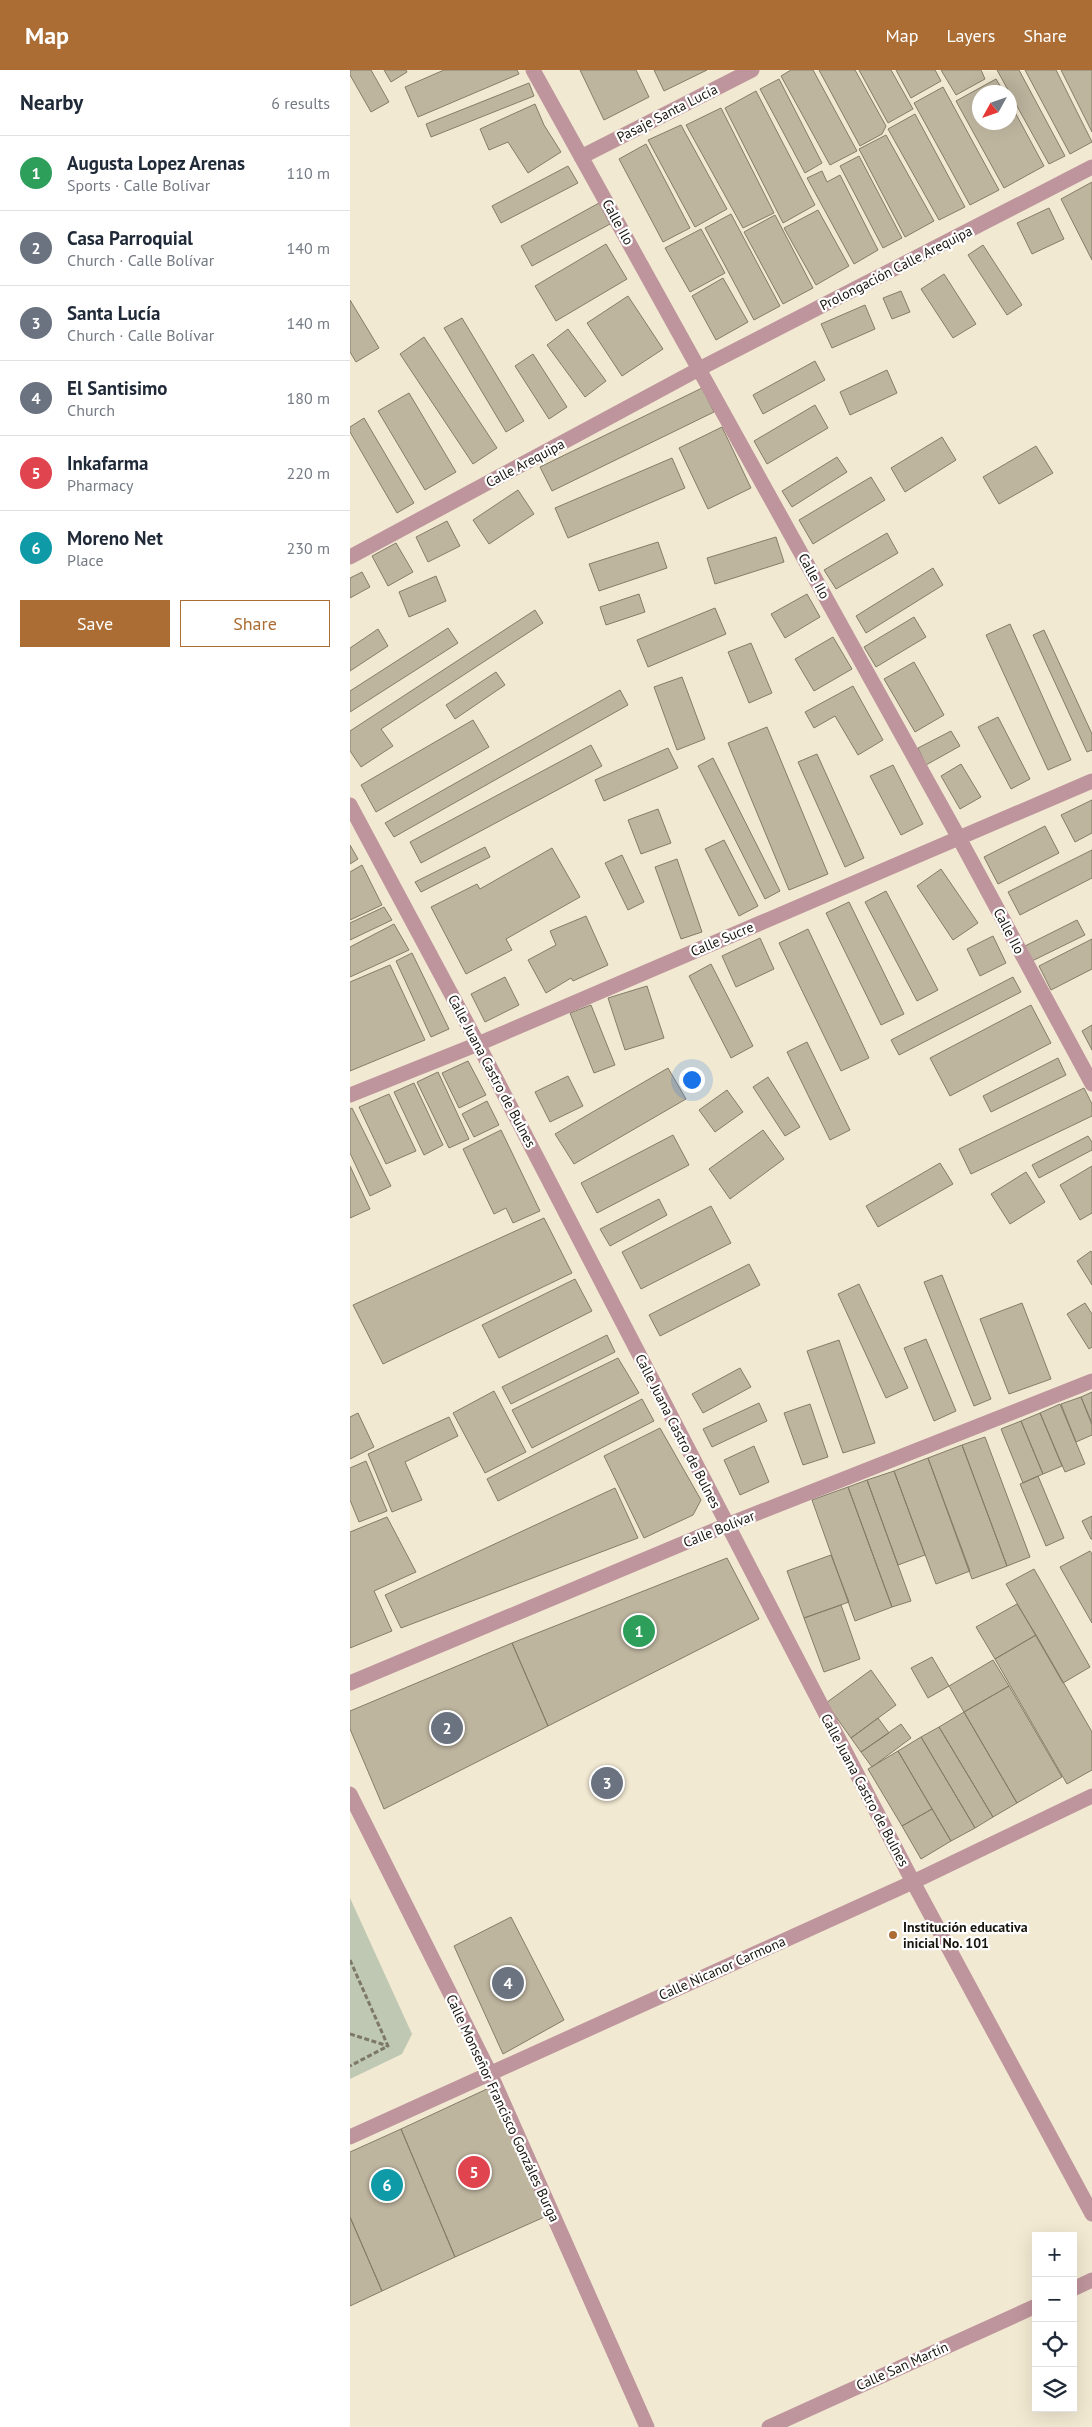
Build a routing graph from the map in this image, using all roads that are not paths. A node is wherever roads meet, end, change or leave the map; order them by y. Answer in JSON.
{"nodes":[{"id":1,"x":534,"y":70,"type":"edge"},
{"id":2,"x":752,"y":70,"type":"edge"},
{"id":3,"x":582,"y":157,"type":"junction"},
{"id":4,"x":1092,"y":167,"type":"edge"},
{"id":5,"x":700,"y":369,"type":"junction"},
{"id":6,"x":350,"y":557,"type":"edge"},
{"id":7,"x":1092,"y":781,"type":"edge"},
{"id":8,"x":350,"y":806,"type":"edge"},
{"id":9,"x":959,"y":838,"type":"junction"},
{"id":10,"x":478,"y":1044,"type":"junction"},
{"id":11,"x":1092,"y":1084,"type":"edge"},
{"id":12,"x":350,"y":1095,"type":"edge"},
{"id":13,"x":1092,"y":1382,"type":"edge"},
{"id":14,"x":726,"y":1525,"type":"junction"},
{"id":15,"x":350,"y":1684,"type":"edge"},
{"id":16,"x":350,"y":1794,"type":"edge"},
{"id":17,"x":1092,"y":1796,"type":"edge"},
{"id":18,"x":913,"y":1882,"type":"junction"},
{"id":19,"x":490,"y":2073,"type":"junction"},
{"id":20,"x":350,"y":2137,"type":"edge"},
{"id":21,"x":1092,"y":2214,"type":"edge"},
{"id":22,"x":1092,"y":2280,"type":"edge"},
{"id":23,"x":1077,"y":2287,"type":"edge"},
{"id":24,"x":1032,"y":2308,"type":"edge"},
{"id":25,"x":647,"y":2427,"type":"edge"},
{"id":26,"x":769,"y":2427,"type":"edge"}],
"edges":[{"from":1,"to":3,"type":"street","name":"Calle Ilo"},
{"from":2,"to":3,"type":"street","name":"Pasaje Santa Lucía"},
{"from":3,"to":5,"type":"street","name":"Calle Ilo"},
{"from":4,"to":5,"type":"street","name":"Prolongación Calle Arequipa"},
{"from":5,"to":6,"type":"street","name":"Calle Arequipa"},
{"from":5,"to":9,"type":"street","name":"Calle Ilo"},
{"from":7,"to":9,"type":"street","name":"Calle Sucre"},
{"from":8,"to":10,"type":"street","name":"Calle Juana Castro de Bulnes"},
{"from":9,"to":10,"type":"street","name":"Calle Sucre"},
{"from":9,"to":11,"type":"street","name":"Calle Ilo"},
{"from":10,"to":12,"type":"street","name":"Calle Sucre"},
{"from":10,"to":14,"type":"street","name":"Calle Juana Castro de Bulnes"},
{"from":13,"to":14,"type":"street","name":"Calle Bolívar"},
{"from":14,"to":15,"type":"street","name":"Calle Bolívar"},
{"from":14,"to":18,"type":"street","name":"Calle Juana Castro de Bulnes"},
{"from":16,"to":19,"type":"street","name":"Calle Monseñor Francisco Gonzáles Burga"},
{"from":17,"to":18,"type":"street","name":"Calle Nicanor Carmona"},
{"from":18,"to":19,"type":"street","name":"Calle Nicanor Carmona"},
{"from":18,"to":21,"type":"street","name":"Calle Juana Castro de Bulnes"},
{"from":19,"to":20,"type":"street","name":"Calle Nicanor Carmona"},
{"from":19,"to":25,"type":"street","name":"Calle Monseñor Francisco Gonzáles Burga"},
{"from":22,"to":23,"type":"street"},
{"from":24,"to":26,"type":"street","name":"Calle San Martín"}]}
